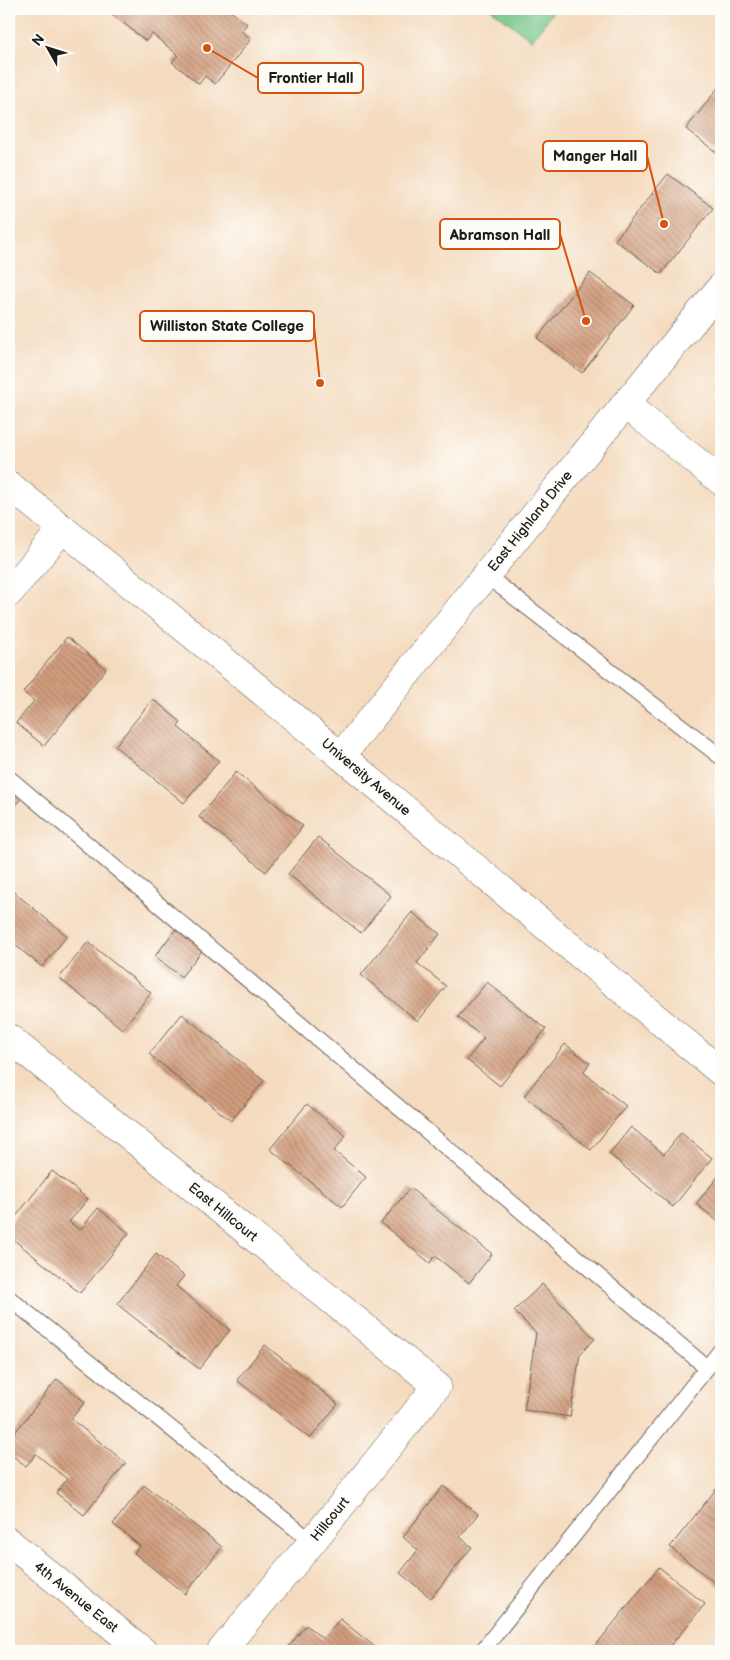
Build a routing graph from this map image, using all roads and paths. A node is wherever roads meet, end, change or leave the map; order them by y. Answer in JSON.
{"nodes":[{"id":1,"x":721,"y":287,"type":"edge"},
{"id":2,"x":625,"y":404,"type":"junction"},
{"id":3,"x":721,"y":481,"type":"edge"},
{"id":4,"x":9,"y":485,"type":"edge"},
{"id":5,"x":62,"y":529,"type":"junction"},
{"id":6,"x":486,"y":575,"type":"junction"},
{"id":7,"x":9,"y":593,"type":"edge"},
{"id":8,"x":341,"y":756,"type":"junction"},
{"id":9,"x":721,"y":757,"type":"edge"},
{"id":10,"x":9,"y":778,"type":"edge"},
{"id":11,"x":9,"y":1038,"type":"edge"},
{"id":12,"x":721,"y":1072,"type":"edge"},
{"id":13,"x":9,"y":1298,"type":"edge"},
{"id":14,"x":721,"y":1350,"type":"edge"},
{"id":15,"x":706,"y":1368,"type":"junction"},
{"id":16,"x":437,"y":1386,"type":"joint"},
{"id":17,"x":9,"y":1542,"type":"edge"},
{"id":18,"x":312,"y":1542,"type":"junction"},
{"id":19,"x":144,"y":1651,"type":"edge"},
{"id":20,"x":221,"y":1651,"type":"edge"},
{"id":21,"x":482,"y":1651,"type":"edge"}],
"edges":[{"from":1,"to":2,"type":"street","name":"East Highland Drive"},
{"from":2,"to":3,"type":"street"},
{"from":2,"to":6,"type":"street","name":"East Highland Drive"},
{"from":4,"to":5,"type":"street","name":"University Avenue"},
{"from":5,"to":7,"type":"street"},
{"from":5,"to":8,"type":"street","name":"University Avenue"},
{"from":6,"to":8,"type":"street","name":"East Highland Drive"},
{"from":6,"to":9,"type":"lane"},
{"from":8,"to":12,"type":"street","name":"University Avenue"},
{"from":10,"to":15,"type":"lane"},
{"from":11,"to":16,"type":"street","name":"East Hillcourt"},
{"from":13,"to":18,"type":"lane"},
{"from":14,"to":15,"type":"lane"},
{"from":15,"to":21,"type":"lane"},
{"from":16,"to":18,"type":"street","name":"Hillcourt"},
{"from":17,"to":19,"type":"street","name":"4th Avenue East"},
{"from":18,"to":20,"type":"street","name":"Hillcourt"}]}
